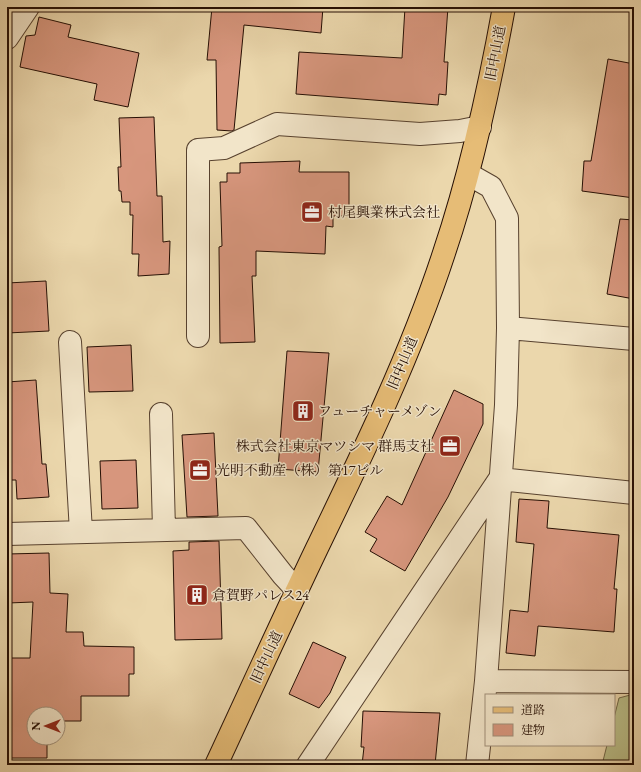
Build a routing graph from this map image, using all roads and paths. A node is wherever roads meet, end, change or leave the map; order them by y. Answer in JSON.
{"nodes":[{"id":1,"x":28,"y":7,"type":"edge"},
{"id":2,"x":504,"y":7,"type":"edge"},
{"id":3,"x":7,"y":38,"type":"edge"},
{"id":4,"x":480,"y":127,"type":"junction"},
{"id":5,"x":468,"y":174,"type":"junction"},
{"id":6,"x":508,"y":328,"type":"junction"},
{"id":7,"x":198,"y":336,"type":"dead end"},
{"id":8,"x":634,"y":339,"type":"edge"},
{"id":9,"x":70,"y":342,"type":"dead end"},
{"id":10,"x":160,"y":414,"type":"dead end"},
{"id":11,"x":500,"y":479,"type":"junction"},
{"id":12,"x":634,"y":492,"type":"edge"},
{"id":13,"x":164,"y":530,"type":"junction"},
{"id":14,"x":80,"y":532,"type":"junction"},
{"id":15,"x":7,"y":534,"type":"edge"},
{"id":16,"x":297,"y":590,"type":"junction"},
{"id":17,"x":486,"y":681,"type":"junction"},
{"id":18,"x":634,"y":682,"type":"edge"},
{"id":19,"x":324,"y":740,"type":"junction"},
{"id":20,"x":216,"y":765,"type":"edge"},
{"id":21,"x":308,"y":765,"type":"edge"},
{"id":22,"x":321,"y":765,"type":"edge"},
{"id":23,"x":477,"y":765,"type":"edge"}],
"edges":[{"from":1,"to":3,"type":"street"},
{"from":2,"to":4,"type":"main road","name":"旧中山道"},
{"from":4,"to":5,"type":"main road","name":"旧中山道"},
{"from":4,"to":7,"type":"street"},
{"from":5,"to":6,"type":"street"},
{"from":5,"to":16,"type":"main road","name":"旧中山道"},
{"from":6,"to":8,"type":"street"},
{"from":6,"to":11,"type":"street"},
{"from":9,"to":14,"type":"street"},
{"from":10,"to":13,"type":"street"},
{"from":11,"to":12,"type":"street"},
{"from":11,"to":17,"type":"street"},
{"from":11,"to":19,"type":"street"},
{"from":13,"to":14,"type":"street"},
{"from":13,"to":16,"type":"street"},
{"from":14,"to":15,"type":"street"},
{"from":16,"to":20,"type":"main road","name":"旧中山道"},
{"from":17,"to":18,"type":"street"},
{"from":17,"to":23,"type":"street"},
{"from":19,"to":21,"type":"street"},
{"from":19,"to":22,"type":"street"}]}
